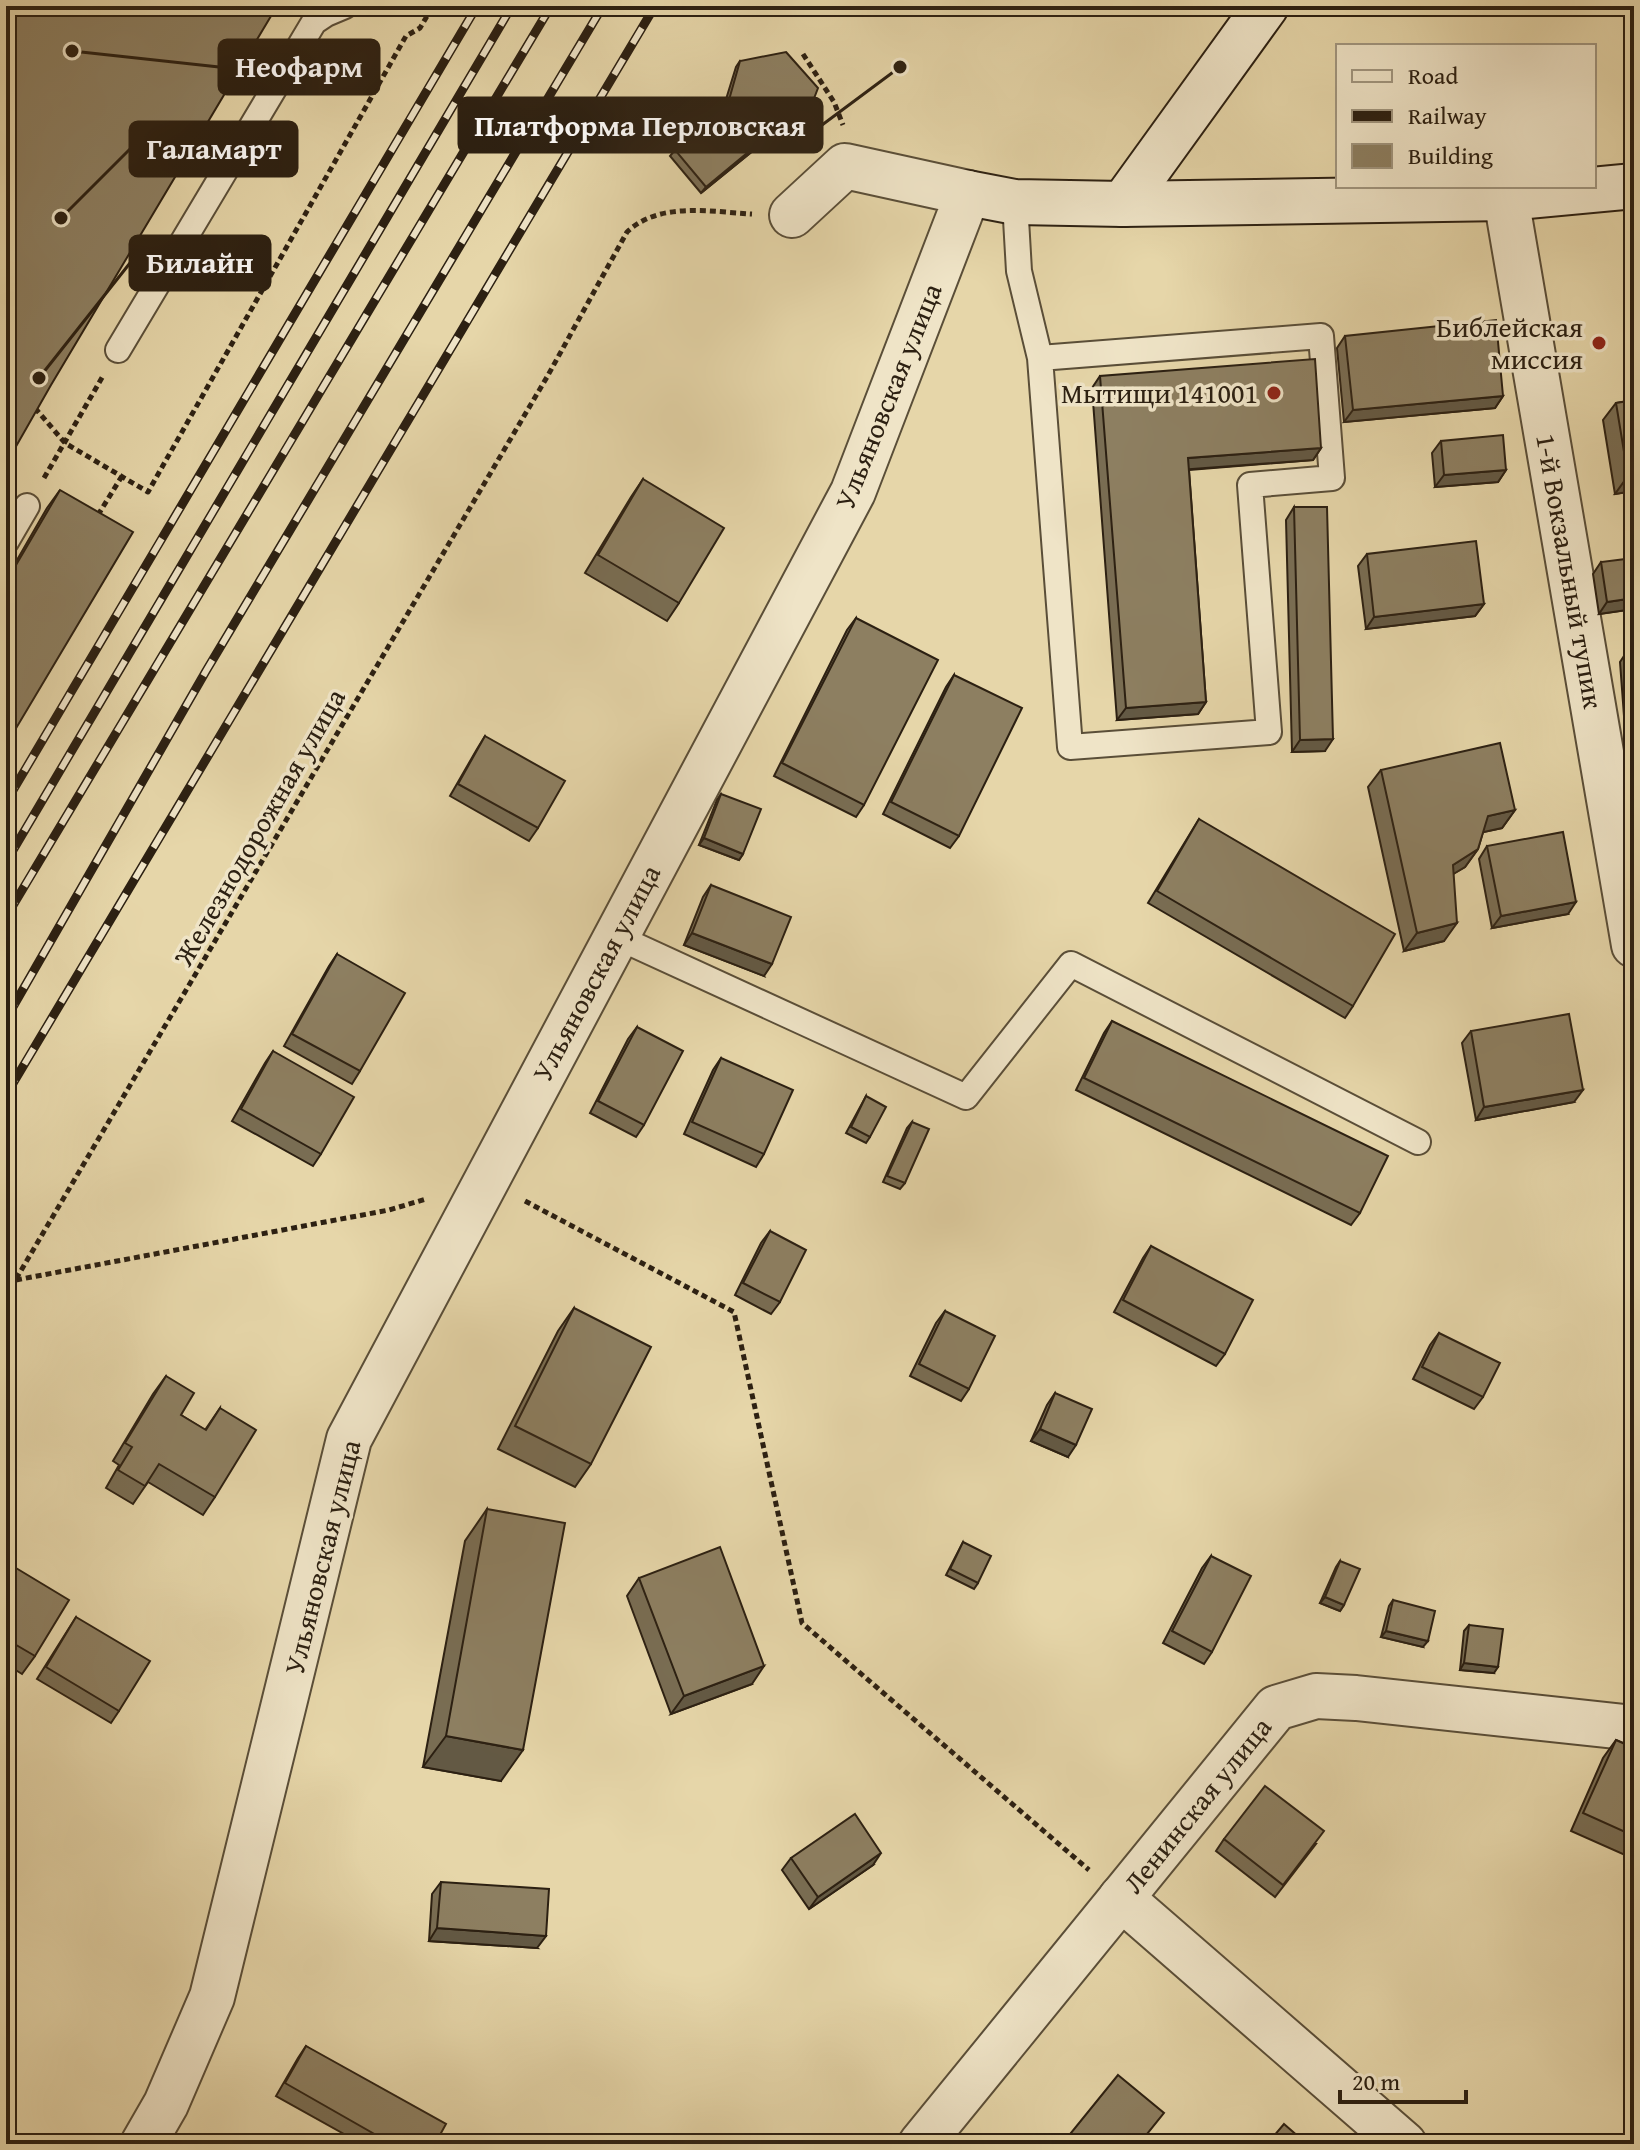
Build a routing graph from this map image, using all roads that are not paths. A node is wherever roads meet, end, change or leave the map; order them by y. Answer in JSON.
{"nodes":[{"id":1,"x":345,"y":6,"type":"edge"},
{"id":2,"x":1266,"y":6,"type":"edge"},
{"id":3,"x":1634,"y":186,"type":"edge"},
{"id":4,"x":968,"y":193,"type":"junction"},
{"id":5,"x":1506,"y":198,"type":"junction"},
{"id":6,"x":1015,"y":202,"type":"junction"},
{"id":7,"x":1123,"y":204,"type":"junction"},
{"id":8,"x":792,"y":215,"type":"road end"},
{"id":9,"x":118,"y":350,"type":"road end"},
{"id":10,"x":1040,"y":358,"type":"junction"},
{"id":11,"x":27,"y":506,"type":"road end"},
{"id":12,"x":6,"y":542,"type":"edge"},
{"id":13,"x":615,"y":936,"type":"junction"},
{"id":14,"x":1634,"y":945,"type":"edge"},
{"id":15,"x":1418,"y":1142,"type":"dead end"},
{"id":16,"x":1634,"y":1728,"type":"edge"},
{"id":17,"x":1121,"y":1898,"type":"junction"},
{"id":18,"x":143,"y":2144,"type":"edge"},
{"id":19,"x":921,"y":2144,"type":"edge"},
{"id":20,"x":1404,"y":2144,"type":"edge"}],
"edges":[{"from":1,"to":9,"type":"lane"},
{"from":2,"to":7,"type":"street"},
{"from":3,"to":5,"type":"street"},
{"from":4,"to":6,"type":"street"},
{"from":4,"to":8,"type":"street"},
{"from":4,"to":13,"type":"street","name":"Ульяновская улица"},
{"from":5,"to":7,"type":"street"},
{"from":5,"to":14,"type":"street","name":"1-й Вокзальный тупик"},
{"from":6,"to":7,"type":"street"},
{"from":6,"to":10,"type":"lane"},
{"from":10,"to":10,"type":"lane"},
{"from":11,"to":12,"type":"lane"},
{"from":13,"to":15,"type":"lane"},
{"from":13,"to":18,"type":"street","name":"Ульяновская улица"},
{"from":16,"to":17,"type":"street","name":"Ленинская улица"},
{"from":17,"to":19,"type":"street","name":"Ленинская улица"},
{"from":17,"to":20,"type":"street"}]}
